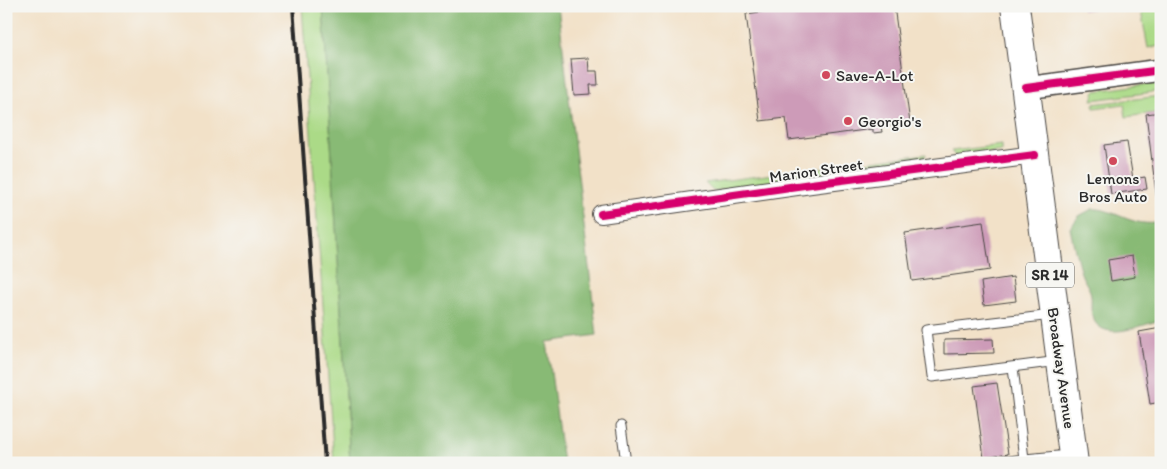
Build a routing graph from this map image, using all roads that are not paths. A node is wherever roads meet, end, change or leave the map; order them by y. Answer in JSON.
{"nodes":[{"id":1,"x":1015,"y":6,"type":"edge"},
{"id":2,"x":1161,"y":70,"type":"edge"},
{"id":3,"x":1026,"y":88,"type":"junction"},
{"id":4,"x":1035,"y":156,"type":"junction"},
{"id":5,"x":601,"y":214,"type":"dead end"},
{"id":6,"x":1055,"y":315,"type":"junction"},
{"id":7,"x":1061,"y":361,"type":"junction"},
{"id":8,"x":1013,"y":367,"type":"junction"},
{"id":9,"x":621,"y":426,"type":"dead end"},
{"id":10,"x":1074,"y":458,"type":"edge"},
{"id":11,"x":1024,"y":459,"type":"junction"},
{"id":12,"x":626,"y":463,"type":"edge"},
{"id":13,"x":995,"y":463,"type":"edge"}],
"edges":[{"from":1,"to":3,"type":"main road","name":"Broadway Avenue","number":"SR 14"},
{"from":2,"to":3,"type":"street"},
{"from":3,"to":4,"type":"main road","name":"Broadway Avenue","number":"SR 14"},
{"from":4,"to":5,"type":"street","name":"Marion Street"},
{"from":4,"to":6,"type":"main road","name":"Broadway Avenue","number":"SR 14"},
{"from":6,"to":7,"type":"main road","name":"Broadway Avenue","number":"SR 14"},
{"from":6,"to":8,"type":"lane"},
{"from":7,"to":8,"type":"lane"},
{"from":7,"to":10,"type":"main road","name":"Broadway Avenue","number":"SR 14"},
{"from":8,"to":11,"type":"lane"},
{"from":9,"to":12,"type":"lane"},
{"from":10,"to":11,"type":"lane"},
{"from":11,"to":13,"type":"lane"}]}
